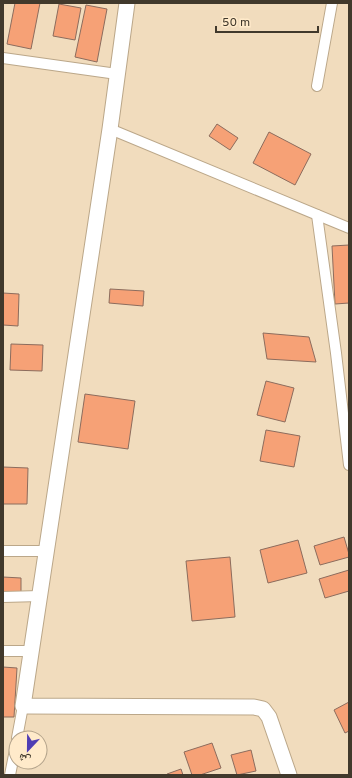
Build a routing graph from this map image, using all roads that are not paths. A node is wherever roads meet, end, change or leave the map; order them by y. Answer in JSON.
{"nodes":[{"id":1,"x":127,"y":3,"type":"edge"},
{"id":2,"x":332,"y":3,"type":"edge"},
{"id":3,"x":3,"y":58,"type":"edge"},
{"id":4,"x":117,"y":74,"type":"junction"},
{"id":5,"x":317,"y":86,"type":"dead end"},
{"id":6,"x":110,"y":129,"type":"junction"},
{"id":7,"x":317,"y":215,"type":"junction"},
{"id":8,"x":349,"y":228,"type":"edge"},
{"id":9,"x":349,"y":465,"type":"edge"},
{"id":10,"x":3,"y":551,"type":"edge"},
{"id":11,"x":46,"y":551,"type":"junction"},
{"id":12,"x":40,"y":596,"type":"junction"},
{"id":13,"x":3,"y":597,"type":"edge"},
{"id":14,"x":3,"y":651,"type":"edge"},
{"id":15,"x":32,"y":651,"type":"junction"},
{"id":16,"x":23,"y":706,"type":"junction"},
{"id":17,"x":18,"y":730,"type":"edge"},
{"id":18,"x":289,"y":775,"type":"edge"}],
"edges":[{"from":1,"to":4,"type":"street"},
{"from":2,"to":5,"type":"street"},
{"from":3,"to":4,"type":"street"},
{"from":4,"to":6,"type":"street"},
{"from":6,"to":7,"type":"street"},
{"from":6,"to":11,"type":"street"},
{"from":7,"to":8,"type":"street"},
{"from":7,"to":9,"type":"street"},
{"from":10,"to":11,"type":"street"},
{"from":11,"to":12,"type":"street"},
{"from":12,"to":13,"type":"street"},
{"from":12,"to":15,"type":"street"},
{"from":14,"to":15,"type":"street"},
{"from":15,"to":16,"type":"street"},
{"from":16,"to":17,"type":"street"},
{"from":16,"to":18,"type":"street"}]}
